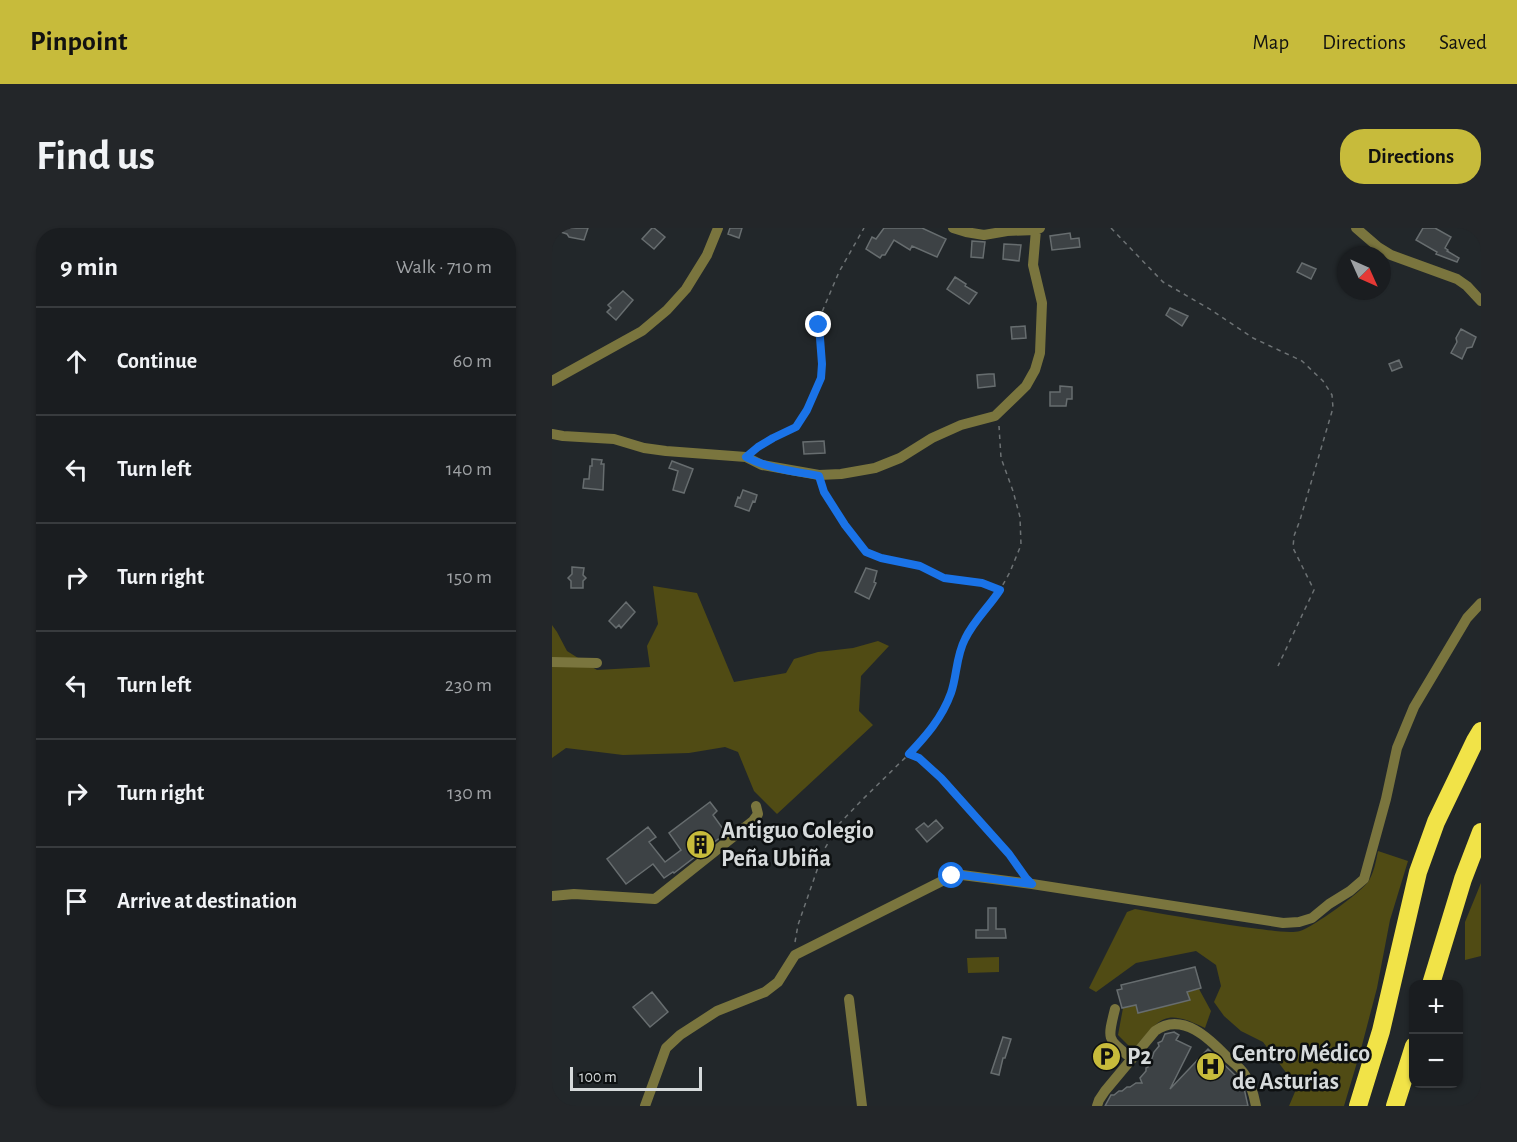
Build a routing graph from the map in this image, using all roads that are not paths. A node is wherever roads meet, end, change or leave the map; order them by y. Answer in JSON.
{"nodes":[{"id":1,"x":718,"y":228,"type":"edge"},
{"id":2,"x":953,"y":228,"type":"edge"},
{"id":3,"x":1356,"y":228,"type":"edge"},
{"id":4,"x":1038,"y":229,"type":"edge"},
{"id":5,"x":1481,"y":301,"type":"edge"},
{"id":6,"x":552,"y":381,"type":"edge"},
{"id":7,"x":552,"y":434,"type":"edge"},
{"id":8,"x":1481,"y":603,"type":"edge"},
{"id":9,"x":552,"y":662,"type":"edge"},
{"id":10,"x":597,"y":663,"type":"dead end"},
{"id":11,"x":1481,"y":731,"type":"edge"},
{"id":12,"x":756,"y":806,"type":"dead end"},
{"id":13,"x":1481,"y":832,"type":"edge"},
{"id":14,"x":552,"y":896,"type":"edge"},
{"id":15,"x":1432,"y":980,"type":"edge"},
{"id":16,"x":849,"y":999,"type":"dead end"},
{"id":17,"x":1115,"y":1009,"type":"dead end"},
{"id":18,"x":1132,"y":1059,"type":"junction"},
{"id":19,"x":1409,"y":1059,"type":"edge"},
{"id":20,"x":645,"y":1106,"type":"edge"},
{"id":21,"x":862,"y":1106,"type":"edge"},
{"id":22,"x":1097,"y":1106,"type":"edge"},
{"id":23,"x":1256,"y":1106,"type":"edge"},
{"id":24,"x":1358,"y":1106,"type":"edge"},
{"id":25,"x":1395,"y":1106,"type":"edge"}],
"edges":[{"from":1,"to":6,"type":"street"},
{"from":2,"to":4,"type":"street"},
{"from":3,"to":5,"type":"street"},
{"from":4,"to":7,"type":"street"},
{"from":8,"to":20,"type":"street"},
{"from":9,"to":10,"type":"street"},
{"from":11,"to":24,"type":"highway"},
{"from":12,"to":14,"type":"street"},
{"from":13,"to":15,"type":"highway"},
{"from":16,"to":21,"type":"street"},
{"from":17,"to":18,"type":"street"},
{"from":18,"to":22,"type":"street"},
{"from":18,"to":23,"type":"street"},
{"from":19,"to":25,"type":"highway"}]}
